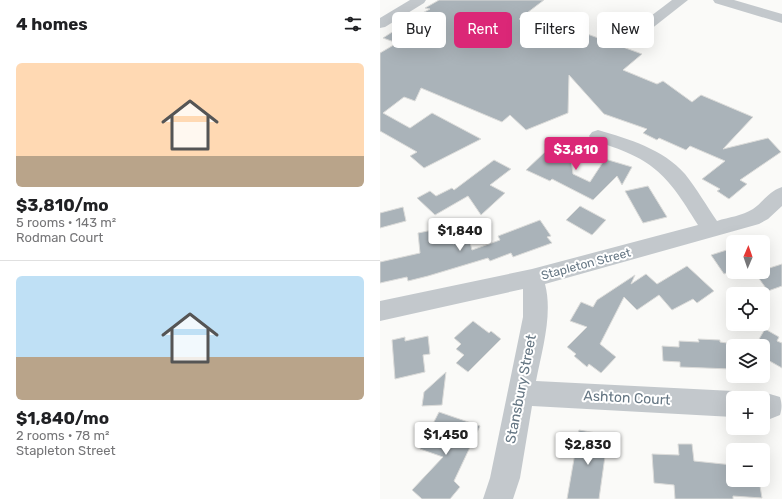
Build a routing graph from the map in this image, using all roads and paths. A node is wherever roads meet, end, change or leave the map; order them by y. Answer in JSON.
{"nodes":[{"id":1,"x":419,"y":0,"type":"edge"},
{"id":2,"x":671,"y":0,"type":"edge"},
{"id":3,"x":681,"y":0,"type":"edge"},
{"id":4,"x":720,"y":0,"type":"edge"},
{"id":5,"x":782,"y":19,"type":"edge"},
{"id":6,"x":380,"y":24,"type":"edge"},
{"id":7,"x":598,"y":136,"type":"dead end"},
{"id":8,"x":782,"y":194,"type":"edge"},
{"id":9,"x":712,"y":230,"type":"junction"},
{"id":10,"x":532,"y":278,"type":"junction"},
{"id":11,"x":380,"y":311,"type":"edge"},
{"id":12,"x":521,"y":393,"type":"junction"},
{"id":13,"x":726,"y":404,"type":"edge"},
{"id":14,"x":498,"y":499,"type":"edge"}],
"edges":[{"from":1,"to":6,"type":"street"},
{"from":2,"to":3,"type":"street"},
{"from":4,"to":5,"type":"street"},
{"from":7,"to":9,"type":"street"},
{"from":8,"to":9,"type":"street","name":"Stapleton Street"},
{"from":9,"to":10,"type":"street","name":"Stapleton Street"},
{"from":10,"to":11,"type":"street","name":"Stapleton Street"},
{"from":10,"to":12,"type":"street","name":"Stansbury Street"},
{"from":12,"to":13,"type":"street","name":"Ashton Court"},
{"from":12,"to":14,"type":"street","name":"Stansbury Street"}]}
